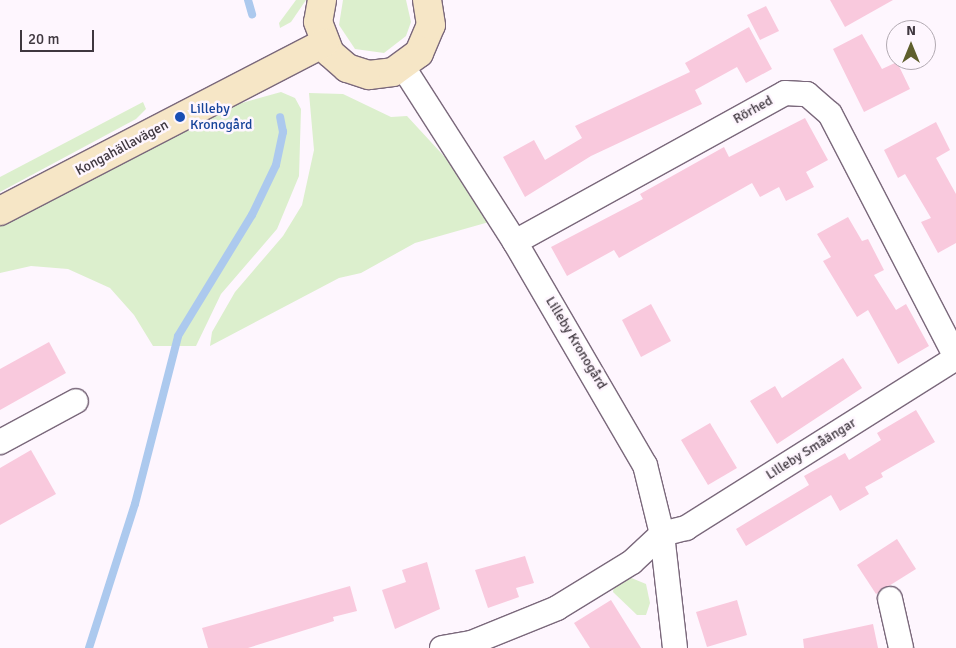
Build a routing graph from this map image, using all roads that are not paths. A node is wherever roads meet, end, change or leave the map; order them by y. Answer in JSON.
{"nodes":[{"id":1,"x":322,"y":0,"type":"edge"},
{"id":2,"x":427,"y":0,"type":"edge"},
{"id":3,"x":324,"y":43,"type":"junction"},
{"id":4,"x":403,"y":67,"type":"junction"},
{"id":5,"x":0,"y":211,"type":"edge"},
{"id":6,"x":515,"y":242,"type":"junction"},
{"id":7,"x":956,"y":358,"type":"edge"},
{"id":8,"x":76,"y":402,"type":"dead end"},
{"id":9,"x":0,"y":442,"type":"edge"},
{"id":10,"x":662,"y":534,"type":"junction"},
{"id":11,"x":890,"y":600,"type":"dead end"},
{"id":12,"x":442,"y":648,"type":"edge"},
{"id":13,"x":675,"y":648,"type":"edge"},
{"id":14,"x":900,"y":648,"type":"edge"}],
"edges":[{"from":1,"to":3,"type":"street"},
{"from":2,"to":4,"type":"street"},
{"from":3,"to":4,"type":"street"},
{"from":3,"to":5,"type":"street","name":"Kongahällavägen"},
{"from":4,"to":6,"type":"street","name":"Lilleby Kronogård"},
{"from":6,"to":7,"type":"street","name":"Rörhed"},
{"from":6,"to":10,"type":"street","name":"Lilleby Kronogård"},
{"from":7,"to":10,"type":"street","name":"Lilleby Småängar"},
{"from":8,"to":9,"type":"street"},
{"from":10,"to":12,"type":"street"},
{"from":10,"to":13,"type":"street","name":"Lilleby Kronogård"},
{"from":11,"to":14,"type":"street"}]}
